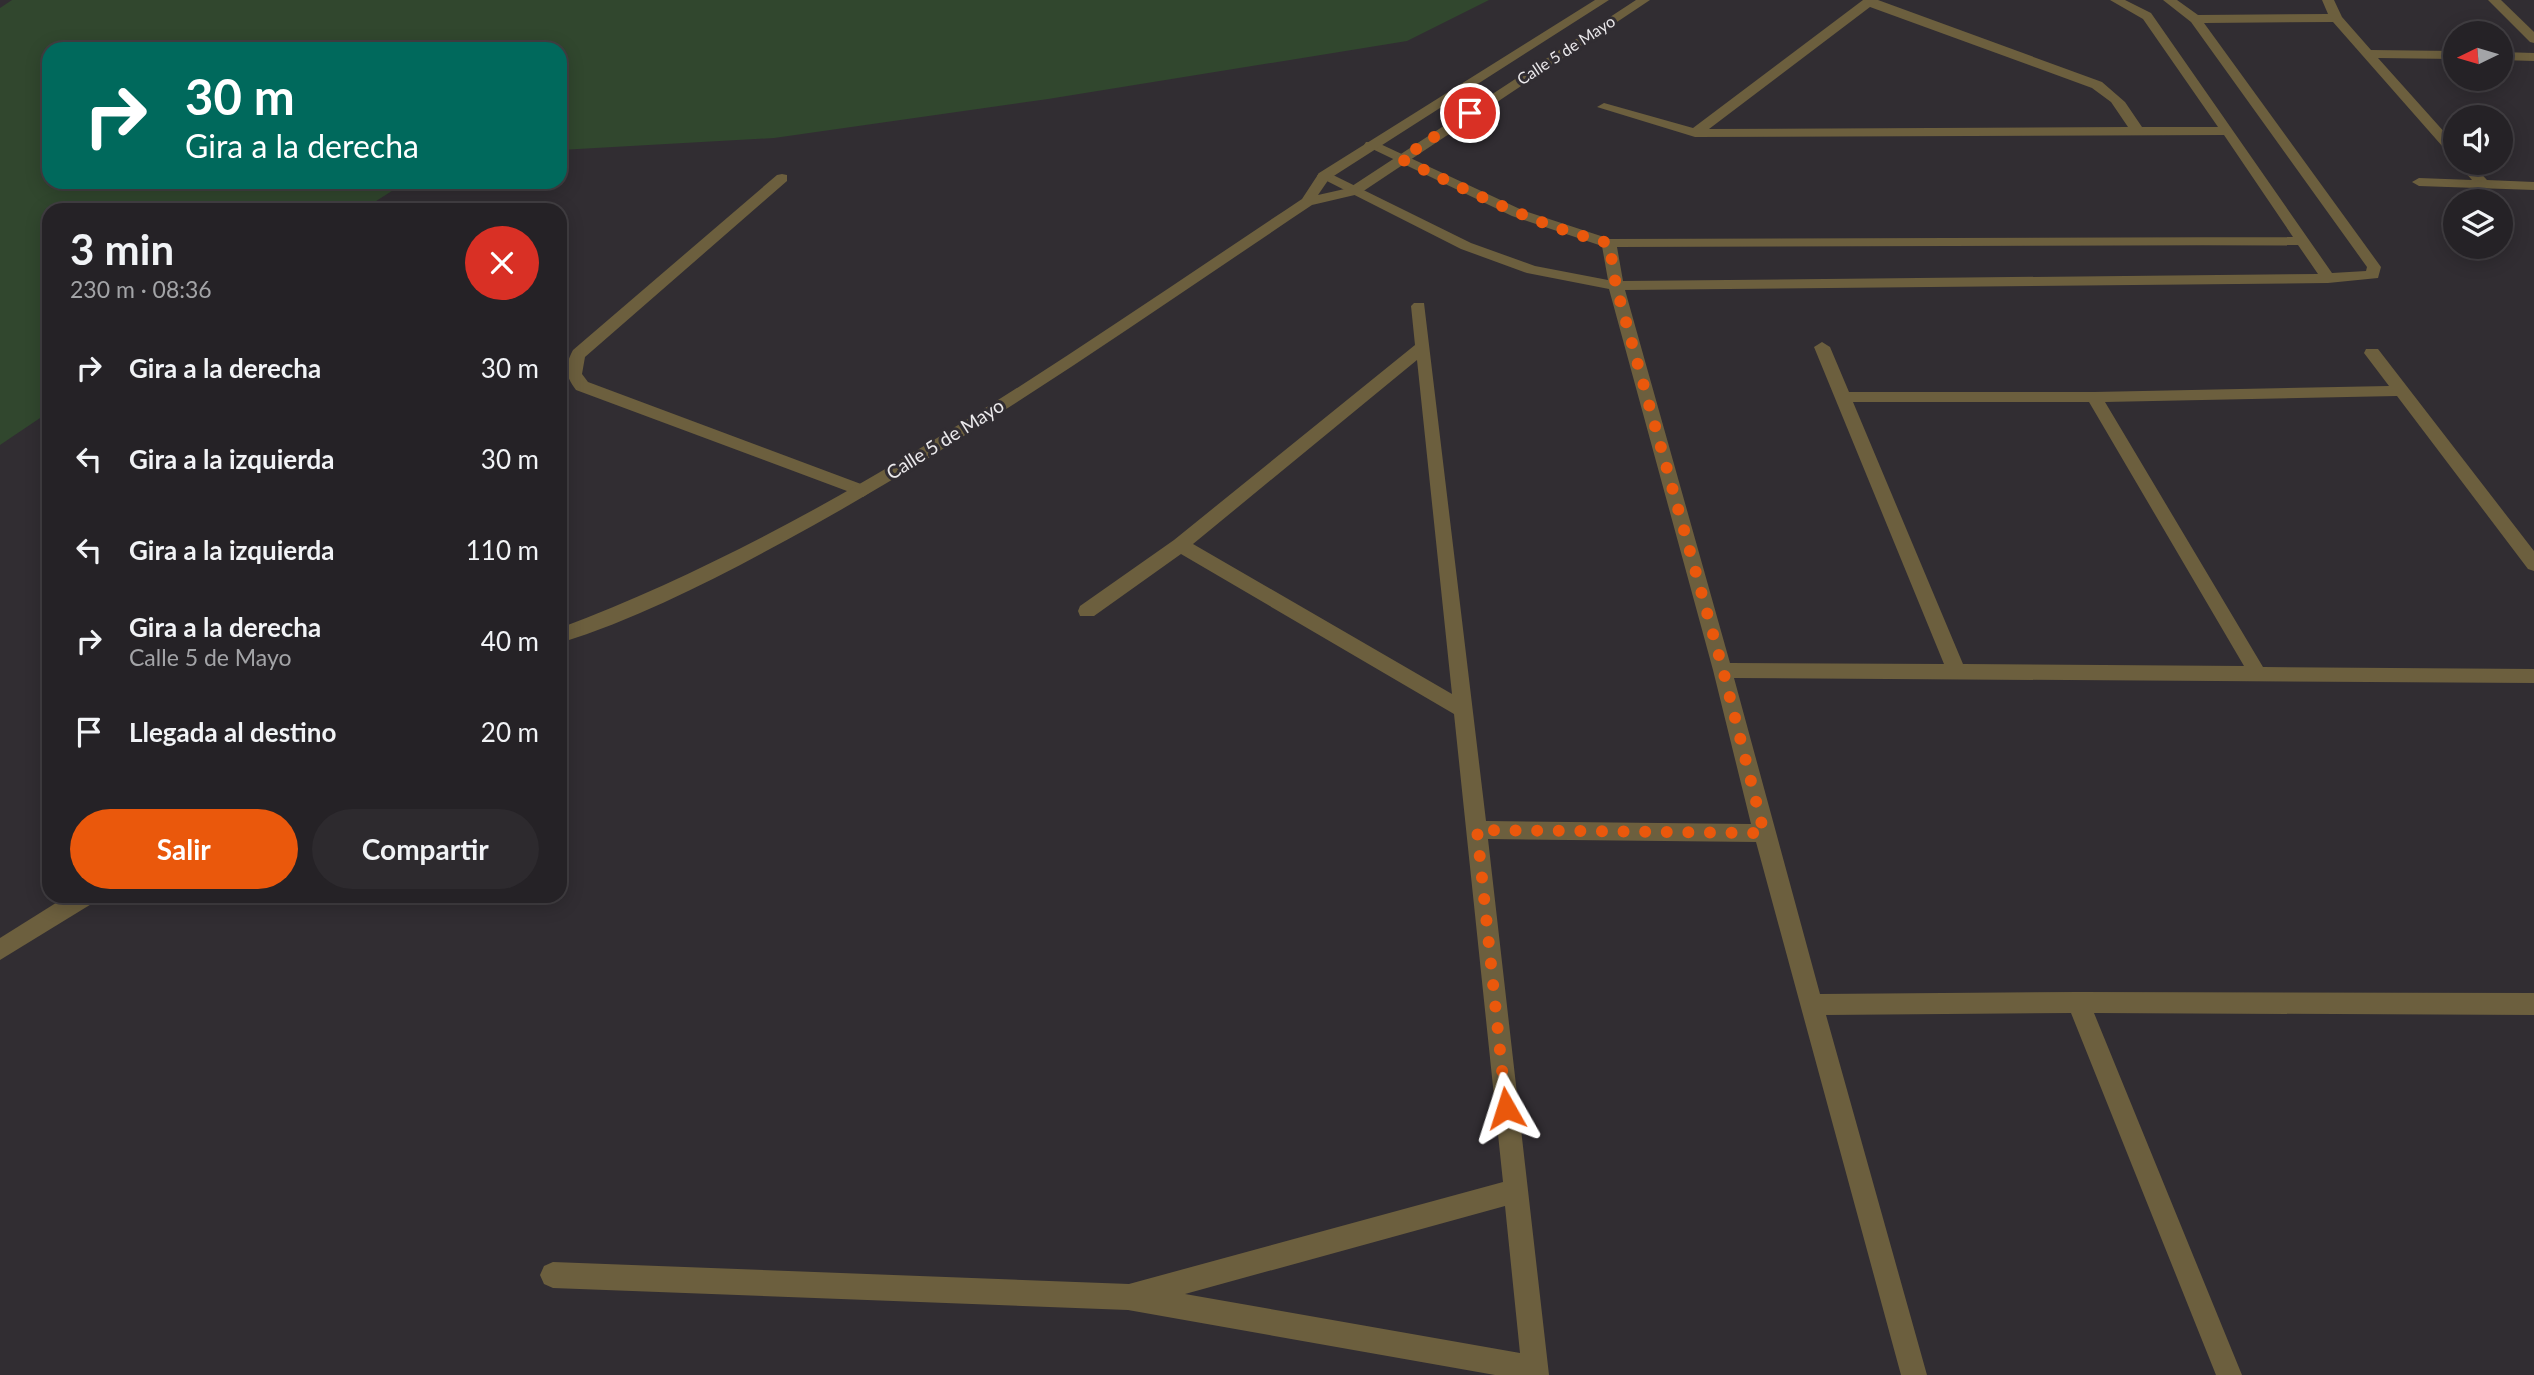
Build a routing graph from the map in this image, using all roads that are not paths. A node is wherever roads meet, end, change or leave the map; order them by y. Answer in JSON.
{"nodes":[{"id":1,"x":1603,"y":0,"type":"edge"},
{"id":2,"x":1644,"y":0,"type":"edge"},
{"id":3,"x":2116,"y":0,"type":"edge"},
{"id":4,"x":2169,"y":0,"type":"edge"},
{"id":5,"x":2329,"y":0,"type":"edge"},
{"id":6,"x":2494,"y":0,"type":"edge"},
{"id":7,"x":1870,"y":1,"type":"edge"},
{"id":8,"x":2336,"y":18,"type":"junction"},
{"id":9,"x":2196,"y":19,"type":"junction"},
{"id":10,"x":2534,"y":39,"type":"edge"},
{"id":11,"x":2370,"y":54,"type":"junction"},
{"id":12,"x":2443,"y":55,"type":"edge"},
{"id":13,"x":2513,"y":56,"type":"edge"},
{"id":14,"x":2534,"y":57,"type":"edge"},
{"id":15,"x":1604,"y":107,"type":"dead end"},
{"id":16,"x":2137,"y":131,"type":"junction"},
{"id":17,"x":2226,"y":131,"type":"junction"},
{"id":18,"x":1695,"y":133,"type":"junction"},
{"id":19,"x":2443,"y":138,"type":"edge"},
{"id":20,"x":1371,"y":145,"type":"junction"},
{"id":21,"x":1401,"y":159,"type":"junction"},
{"id":22,"x":2475,"y":175,"type":"edge"},
{"id":23,"x":1324,"y":176,"type":"junction"},
{"id":24,"x":782,"y":178,"type":"dead end"},
{"id":25,"x":2419,"y":182,"type":"dead end"},
{"id":26,"x":2483,"y":184,"type":"junction"},
{"id":27,"x":2534,"y":186,"type":"edge"},
{"id":28,"x":1354,"y":191,"type":"junction"},
{"id":29,"x":1307,"y":202,"type":"junction"},
{"id":30,"x":2303,"y":241,"type":"junction"},
{"id":31,"x":1609,"y":243,"type":"junction"},
{"id":32,"x":2328,"y":278,"type":"junction"},
{"id":33,"x":1616,"y":286,"type":"junction"},
{"id":34,"x":1419,"y":306,"type":"dead end"},
{"id":35,"x":1423,"y":347,"type":"junction"},
{"id":36,"x":1822,"y":347,"type":"dead end"},
{"id":37,"x":2372,"y":353,"type":"dead end"},
{"id":38,"x":2400,"y":391,"type":"junction"},
{"id":39,"x":1843,"y":397,"type":"junction"},
{"id":40,"x":2094,"y":397,"type":"junction"},
{"id":41,"x":863,"y":491,"type":"junction"},
{"id":42,"x":1180,"y":545,"type":"junction"},
{"id":43,"x":2534,"y":564,"type":"edge"},
{"id":44,"x":1087,"y":611,"type":"dead end"},
{"id":45,"x":567,"y":633,"type":"edge"},
{"id":46,"x":1723,"y":670,"type":"junction"},
{"id":47,"x":1956,"y":670,"type":"junction"},
{"id":48,"x":2258,"y":674,"type":"junction"},
{"id":49,"x":2534,"y":676,"type":"edge"},
{"id":50,"x":1463,"y":710,"type":"junction"},
{"id":51,"x":1477,"y":830,"type":"junction"},
{"id":52,"x":1764,"y":833,"type":"junction"},
{"id":53,"x":74,"y":903,"type":"edge"},
{"id":54,"x":0,"y":950,"type":"edge"},
{"id":55,"x":2078,"y":1002,"type":"junction"},
{"id":56,"x":2534,"y":1004,"type":"edge"},
{"id":57,"x":1813,"y":1006,"type":"junction"},
{"id":58,"x":1515,"y":1191,"type":"junction"},
{"id":59,"x":553,"y":1275,"type":"dead end"},
{"id":60,"x":1128,"y":1297,"type":"junction"},
{"id":61,"x":1536,"y":1372,"type":"edge"},
{"id":62,"x":1914,"y":1375,"type":"edge"},
{"id":63,"x":2229,"y":1375,"type":"edge"}],
"edges":[{"from":1,"to":20,"type":"street","name":"Calle 5 de Mayo"},
{"from":2,"to":21,"type":"street","name":"Calle 5 de Mayo"},
{"from":3,"to":17,"type":"street"},
{"from":4,"to":9,"type":"street"},
{"from":5,"to":8,"type":"street"},
{"from":6,"to":10,"type":"street"},
{"from":7,"to":16,"type":"street"},
{"from":7,"to":18,"type":"street"},
{"from":8,"to":9,"type":"street"},
{"from":8,"to":11,"type":"street"},
{"from":9,"to":32,"type":"street"},
{"from":11,"to":12,"type":"street"},
{"from":11,"to":19,"type":"street"},
{"from":13,"to":14,"type":"street"},
{"from":15,"to":18,"type":"street"},
{"from":16,"to":17,"type":"street"},
{"from":16,"to":18,"type":"street"},
{"from":17,"to":30,"type":"street"},
{"from":20,"to":21,"type":"street"},
{"from":20,"to":23,"type":"street","name":"Calle 5 de Mayo"},
{"from":21,"to":28,"type":"street","name":"Calle 5 de Mayo"},
{"from":21,"to":31,"type":"street"},
{"from":22,"to":26,"type":"street"},
{"from":23,"to":28,"type":"street"},
{"from":23,"to":29,"type":"street","name":"Calle 5 de Mayo"},
{"from":24,"to":41,"type":"street"},
{"from":25,"to":26,"type":"street"},
{"from":26,"to":27,"type":"street"},
{"from":28,"to":29,"type":"street","name":"Calle 5 de Mayo"},
{"from":28,"to":33,"type":"street"},
{"from":29,"to":41,"type":"street","name":"Calle 5 de Mayo"},
{"from":30,"to":31,"type":"street"},
{"from":30,"to":32,"type":"street"},
{"from":31,"to":33,"type":"street"},
{"from":32,"to":33,"type":"street"},
{"from":33,"to":46,"type":"street"},
{"from":34,"to":35,"type":"street"},
{"from":35,"to":42,"type":"street"},
{"from":35,"to":50,"type":"street"},
{"from":36,"to":39,"type":"street"},
{"from":37,"to":38,"type":"street"},
{"from":38,"to":40,"type":"street"},
{"from":38,"to":43,"type":"street"},
{"from":39,"to":40,"type":"street"},
{"from":39,"to":47,"type":"street"},
{"from":40,"to":48,"type":"street"},
{"from":41,"to":45,"type":"street","name":"Calle 5 de Mayo"},
{"from":42,"to":44,"type":"street"},
{"from":42,"to":50,"type":"street"},
{"from":46,"to":47,"type":"street"},
{"from":46,"to":52,"type":"street"},
{"from":47,"to":48,"type":"street"},
{"from":48,"to":49,"type":"street"},
{"from":50,"to":51,"type":"street"},
{"from":51,"to":52,"type":"street"},
{"from":51,"to":58,"type":"street"},
{"from":52,"to":57,"type":"street"},
{"from":53,"to":54,"type":"street"},
{"from":55,"to":56,"type":"street"},
{"from":55,"to":57,"type":"street"},
{"from":55,"to":63,"type":"street"},
{"from":57,"to":62,"type":"street"},
{"from":58,"to":60,"type":"street"},
{"from":58,"to":61,"type":"street"},
{"from":59,"to":60,"type":"street"},
{"from":60,"to":61,"type":"street"}]}
